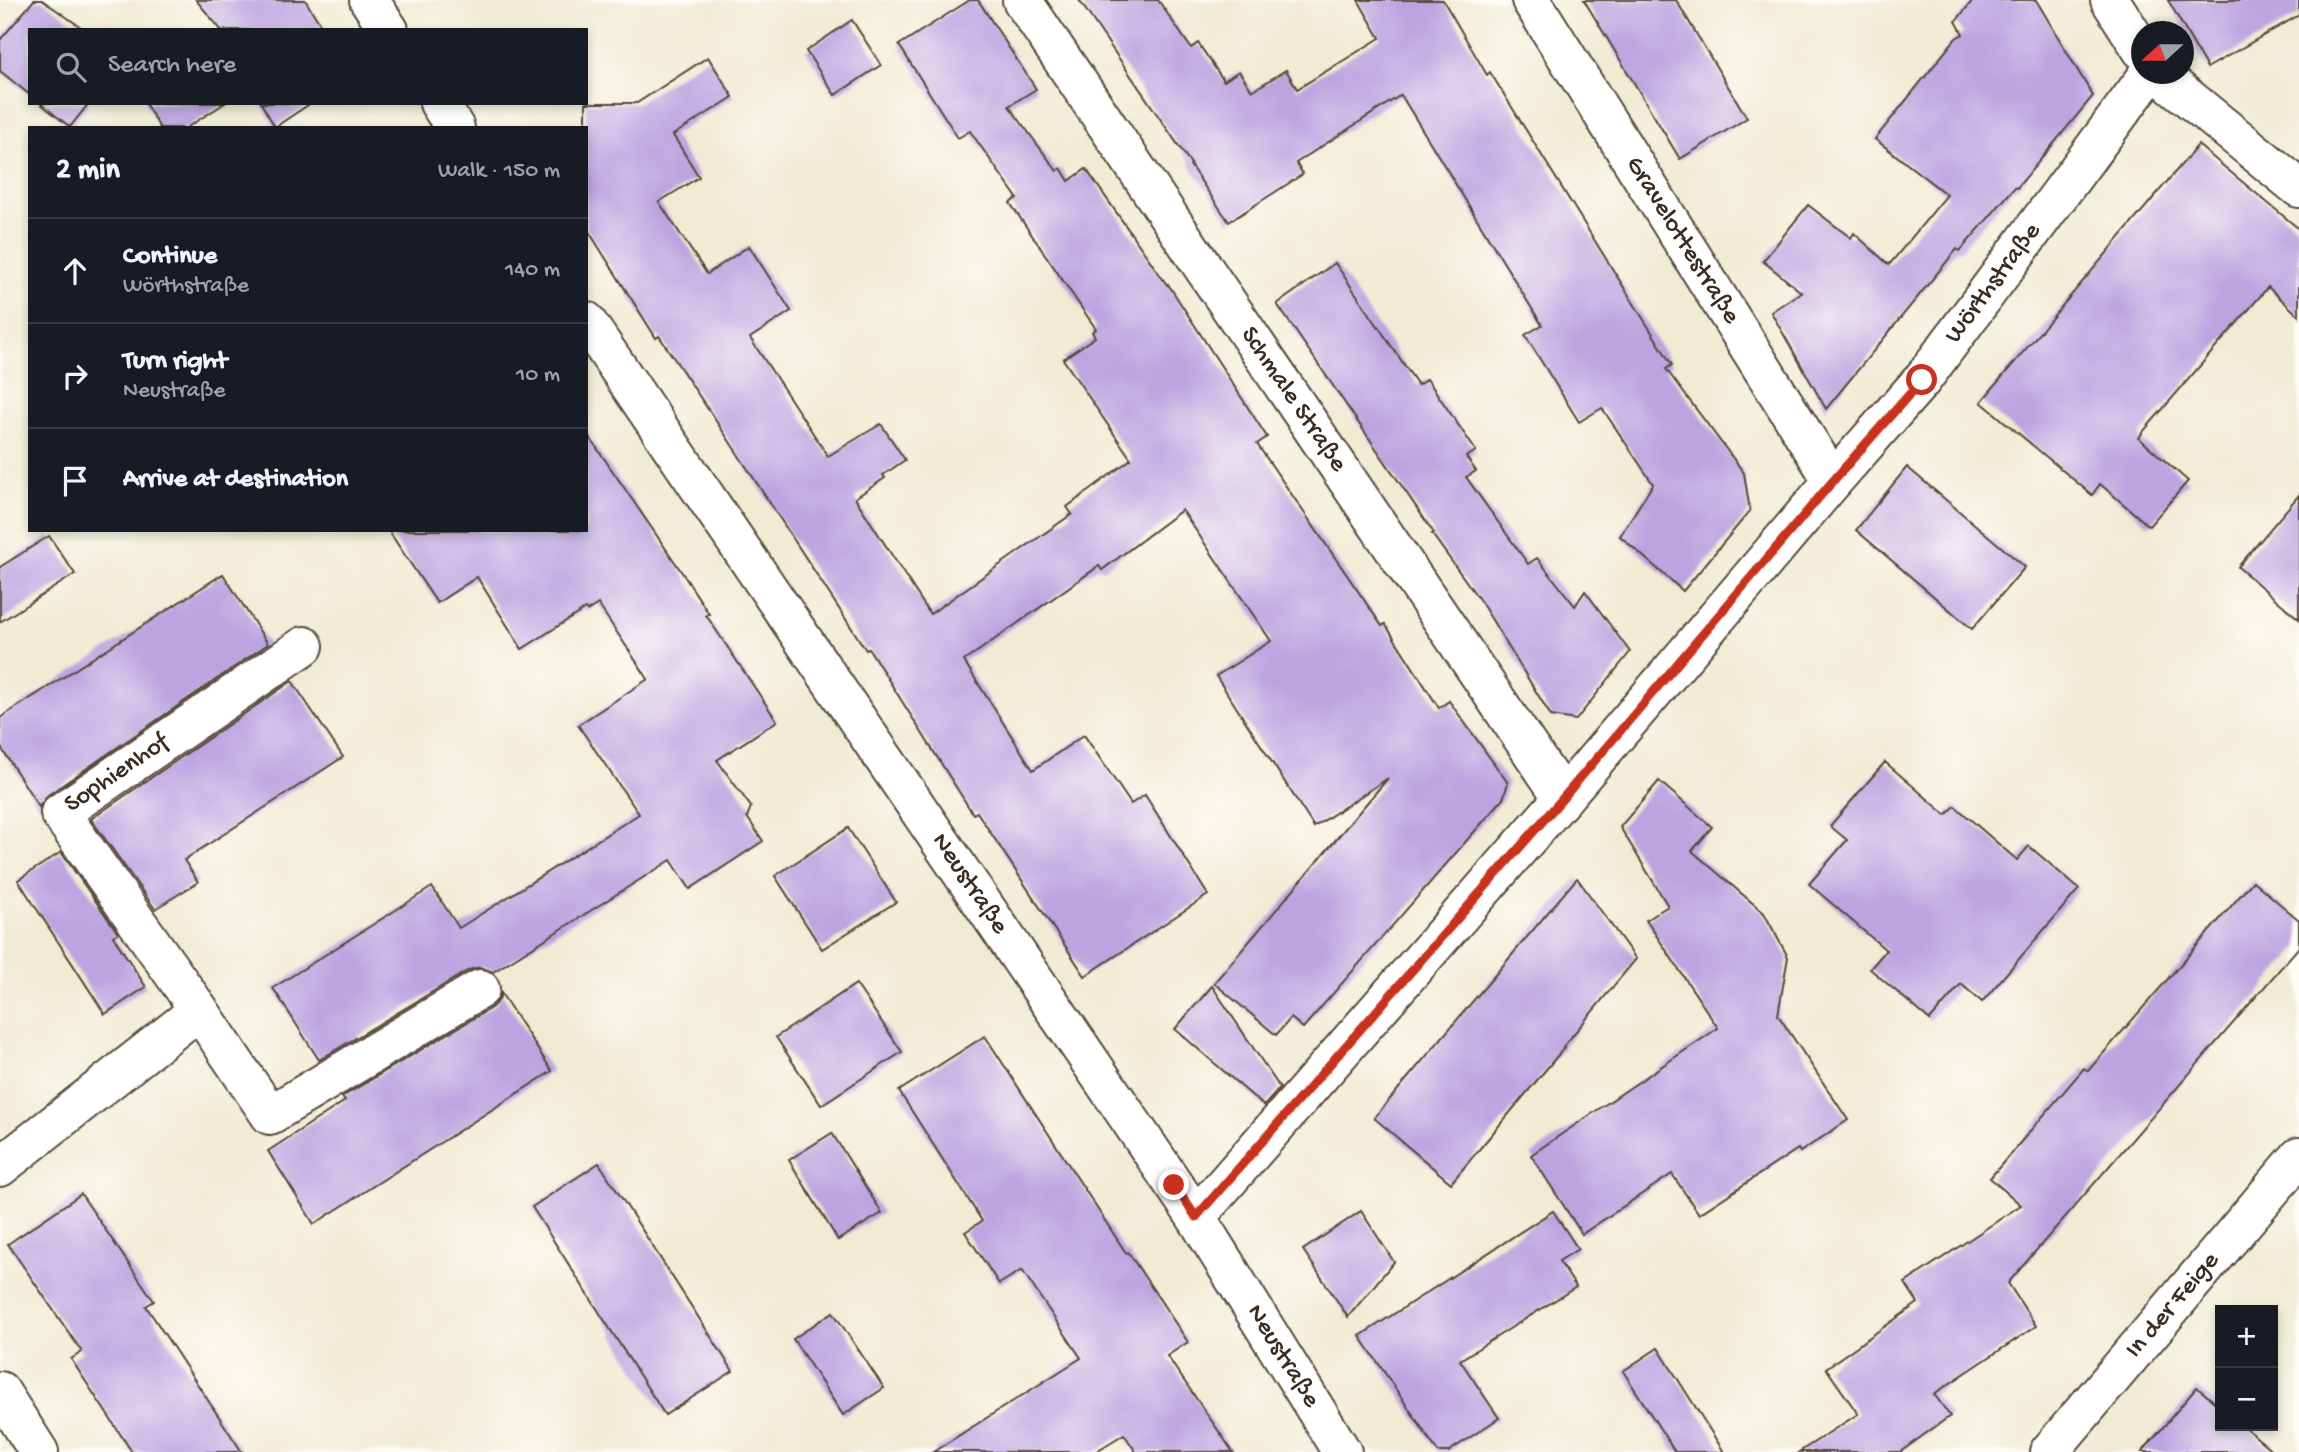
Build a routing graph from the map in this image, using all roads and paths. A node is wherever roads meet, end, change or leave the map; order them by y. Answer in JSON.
{"nodes":[{"id":1,"x":369,"y":0,"type":"edge"},
{"id":2,"x":1022,"y":0,"type":"edge"},
{"id":3,"x":1531,"y":0,"type":"edge"},
{"id":4,"x":2110,"y":0,"type":"edge"},
{"id":5,"x":388,"y":28,"type":"edge"},
{"id":6,"x":2131,"y":34,"type":"edge"},
{"id":7,"x":2142,"y":84,"type":"edge"},
{"id":8,"x":2172,"y":84,"type":"edge"},
{"id":9,"x":440,"y":105,"type":"edge"},
{"id":10,"x":455,"y":126,"type":"edge"},
{"id":11,"x":2299,"y":188,"type":"edge"},
{"id":12,"x":588,"y":323,"type":"edge"},
{"id":13,"x":1833,"y":481,"type":"junction"},
{"id":14,"x":304,"y":646,"type":"dead end"},
{"id":15,"x":1563,"y":798,"type":"junction"},
{"id":16,"x":480,"y":989,"type":"dead end"},
{"id":17,"x":199,"y":1010,"type":"junction"},
{"id":18,"x":2299,"y":1157,"type":"edge"},
{"id":19,"x":0,"y":1167,"type":"edge"},
{"id":20,"x":1196,"y":1217,"type":"junction"},
{"id":21,"x":0,"y":1391,"type":"edge"},
{"id":22,"x":39,"y":1452,"type":"edge"},
{"id":23,"x":1342,"y":1452,"type":"edge"},
{"id":24,"x":2049,"y":1452,"type":"edge"}],
"edges":[{"from":1,"to":5,"type":"street"},
{"from":2,"to":15,"type":"street","name":"Schmale Straße"},
{"from":3,"to":13,"type":"street","name":"Gravelottestraße"},
{"from":4,"to":6,"type":"street"},
{"from":7,"to":13,"type":"street","name":"Wörthstraße"},
{"from":8,"to":11,"type":"street"},
{"from":9,"to":10,"type":"street"},
{"from":12,"to":20,"type":"street","name":"Neustraße"},
{"from":13,"to":15,"type":"street","name":"Wörthstraße"},
{"from":14,"to":17,"type":"street","name":"Sophienhof"},
{"from":15,"to":20,"type":"street","name":"Wörthstraße"},
{"from":16,"to":17,"type":"street","name":"Sophienhof"},
{"from":17,"to":19,"type":"street"},
{"from":18,"to":24,"type":"street","name":"In der Feige"},
{"from":20,"to":23,"type":"street","name":"Neustraße"},
{"from":21,"to":22,"type":"street"}]}
